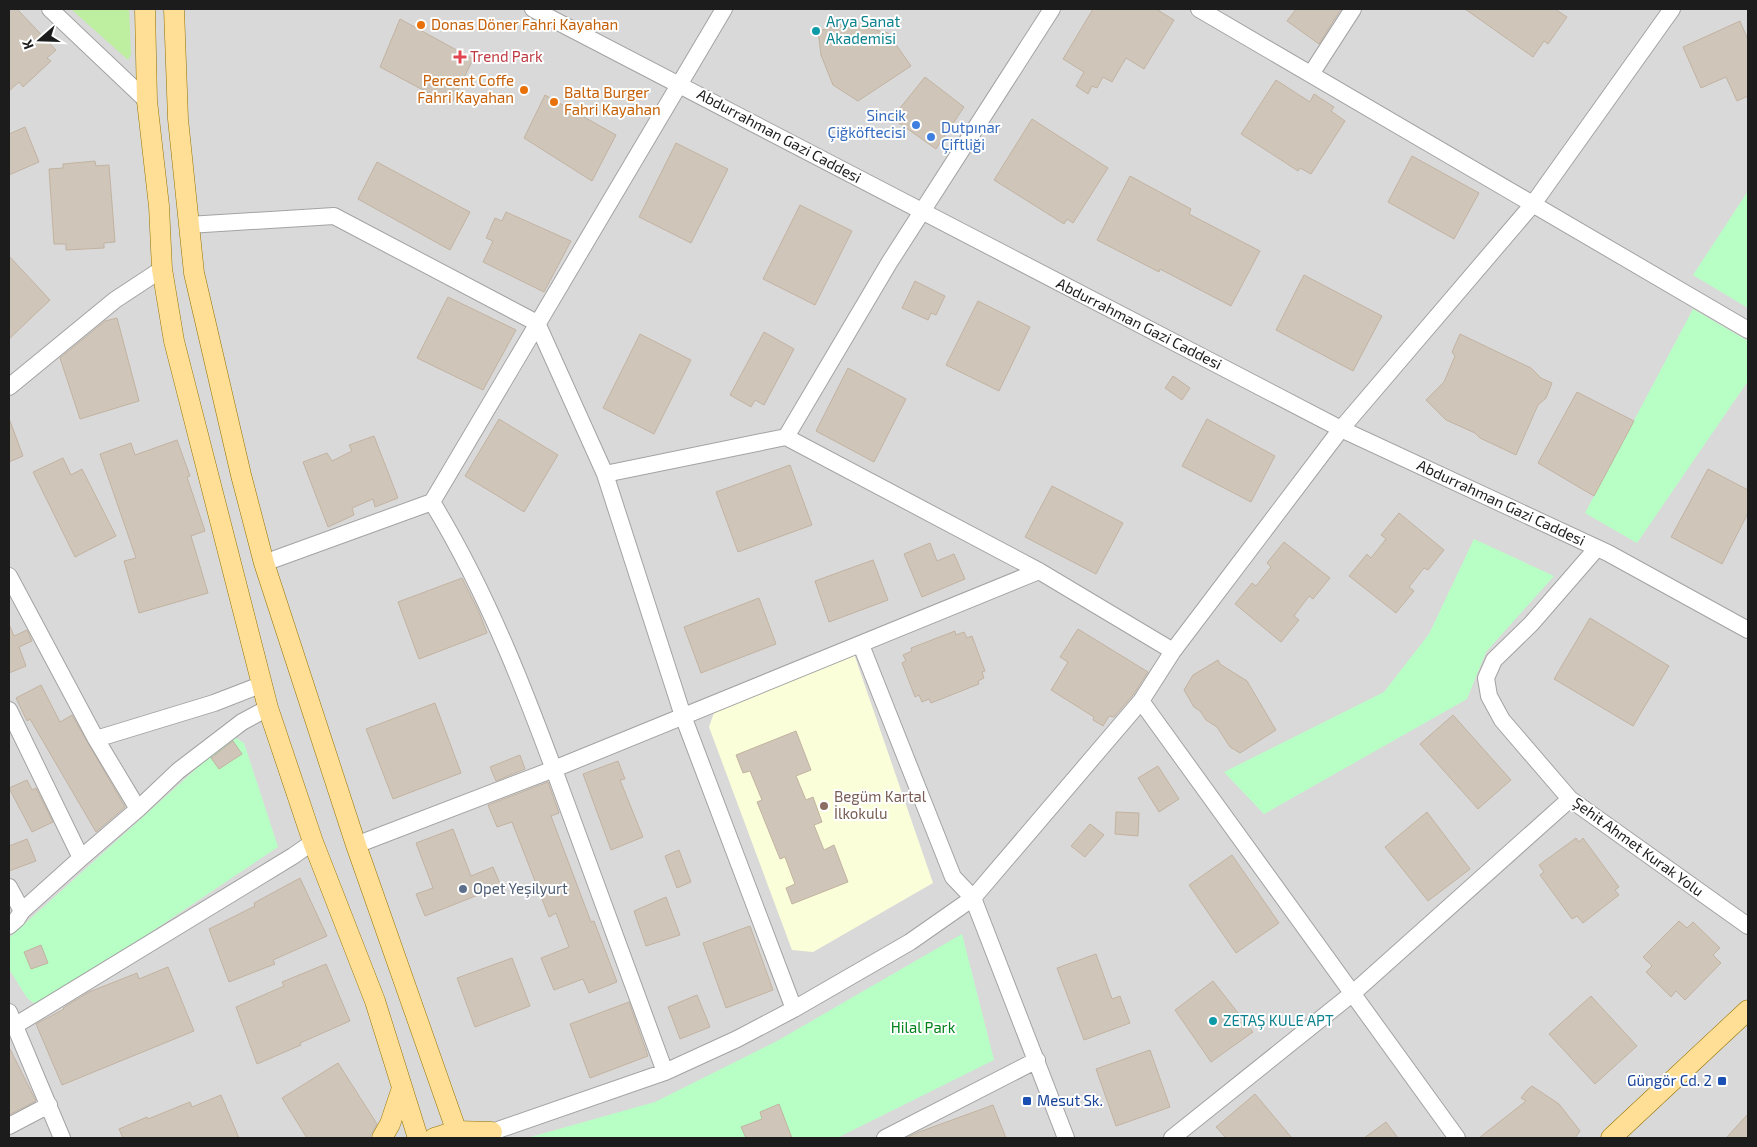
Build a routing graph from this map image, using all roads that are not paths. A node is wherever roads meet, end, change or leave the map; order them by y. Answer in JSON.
{"nodes":[{"id":1,"x":50,"y":9,"type":"edge"},
{"id":2,"x":145,"y":9,"type":"edge"},
{"id":3,"x":532,"y":9,"type":"edge"},
{"id":4,"x":724,"y":9,"type":"edge"},
{"id":5,"x":1052,"y":9,"type":"edge"},
{"id":6,"x":1199,"y":9,"type":"edge"},
{"id":7,"x":1353,"y":9,"type":"edge"},
{"id":8,"x":1672,"y":9,"type":"edge"},
{"id":9,"x":177,"y":15,"type":"edge"},
{"id":10,"x":1311,"y":74,"type":"junction"},
{"id":11,"x":679,"y":83,"type":"junction"},
{"id":12,"x":147,"y":101,"type":"junction"},
{"id":13,"x":1532,"y":204,"type":"junction"},
{"id":14,"x":921,"y":211,"type":"junction"},
{"id":15,"x":188,"y":225,"type":"junction"},
{"id":16,"x":162,"y":269,"type":"junction"},
{"id":17,"x":537,"y":322,"type":"junction"},
{"id":18,"x":1748,"y":330,"type":"edge"},
{"id":19,"x":9,"y":387,"type":"edge"},
{"id":20,"x":1341,"y":429,"type":"junction"},
{"id":21,"x":786,"y":437,"type":"junction"},
{"id":22,"x":605,"y":474,"type":"junction"},
{"id":23,"x":432,"y":502,"type":"junction"},
{"id":24,"x":1597,"y":548,"type":"junction"},
{"id":25,"x":264,"y":563,"type":"junction"},
{"id":26,"x":1039,"y":571,"type":"junction"},
{"id":27,"x":9,"y":576,"type":"edge"},
{"id":28,"x":1748,"y":630,"type":"edge"},
{"id":29,"x":861,"y":645,"type":"junction"},
{"id":30,"x":1173,"y":651,"type":"junction"},
{"id":31,"x":263,"y":684,"type":"junction"},
{"id":32,"x":1141,"y":701,"type":"junction"},
{"id":33,"x":268,"y":708,"type":"junction"},
{"id":34,"x":9,"y":710,"type":"edge"},
{"id":35,"x":683,"y":716,"type":"junction"},
{"id":36,"x":96,"y":739,"type":"junction"},
{"id":37,"x":554,"y":769,"type":"junction"},
{"id":38,"x":1570,"y":799,"type":"junction"},
{"id":39,"x":138,"y":809,"type":"junction"},
{"id":40,"x":313,"y":842,"type":"junction"},
{"id":41,"x":356,"y":845,"type":"junction"},
{"id":42,"x":81,"y":858,"type":"junction"},
{"id":43,"x":9,"y":887,"type":"edge"},
{"id":44,"x":973,"y":898,"type":"junction"},
{"id":45,"x":22,"y":910,"type":"junction"},
{"id":46,"x":9,"y":926,"type":"edge"},
{"id":47,"x":1748,"y":926,"type":"edge"},
{"id":48,"x":1353,"y":993,"type":"junction"},
{"id":49,"x":794,"y":1009,"type":"junction"},
{"id":50,"x":1748,"y":1010,"type":"edge"},
{"id":51,"x":12,"y":1018,"type":"edge"},
{"id":52,"x":1037,"y":1060,"type":"junction"},
{"id":53,"x":665,"y":1072,"type":"junction"},
{"id":54,"x":402,"y":1088,"type":"junction"},
{"id":55,"x":48,"y":1105,"type":"junction"},
{"id":56,"x":9,"y":1126,"type":"edge"},
{"id":57,"x":457,"y":1134,"type":"edge"},
{"id":58,"x":488,"y":1135,"type":"edge"},
{"id":59,"x":62,"y":1138,"type":"edge"},
{"id":60,"x":382,"y":1138,"type":"edge"},
{"id":61,"x":418,"y":1138,"type":"edge"},
{"id":62,"x":434,"y":1138,"type":"edge"},
{"id":63,"x":885,"y":1138,"type":"edge"},
{"id":64,"x":1066,"y":1138,"type":"edge"},
{"id":65,"x":1172,"y":1138,"type":"edge"},
{"id":66,"x":1457,"y":1138,"type":"edge"},
{"id":67,"x":1612,"y":1138,"type":"edge"}],
"edges":[{"from":1,"to":12,"type":"street"},
{"from":2,"to":12,"type":"main road"},
{"from":3,"to":11,"type":"street","name":"Abdurrahman Gazi Caddesi"},
{"from":4,"to":11,"type":"street"},
{"from":5,"to":14,"type":"street"},
{"from":6,"to":10,"type":"street"},
{"from":7,"to":10,"type":"street"},
{"from":8,"to":13,"type":"street"},
{"from":9,"to":15,"type":"main road"},
{"from":10,"to":13,"type":"street"},
{"from":11,"to":14,"type":"street","name":"Abdurrahman Gazi Caddesi"},
{"from":11,"to":17,"type":"street"},
{"from":12,"to":16,"type":"main road"},
{"from":13,"to":18,"type":"street"},
{"from":13,"to":20,"type":"street"},
{"from":14,"to":20,"type":"street","name":"Abdurrahman Gazi Caddesi"},
{"from":14,"to":21,"type":"street"},
{"from":15,"to":17,"type":"street"},
{"from":15,"to":25,"type":"main road"},
{"from":16,"to":19,"type":"street"},
{"from":16,"to":31,"type":"main road"},
{"from":17,"to":22,"type":"street"},
{"from":17,"to":23,"type":"street"},
{"from":20,"to":24,"type":"street","name":"Abdurrahman Gazi Caddesi"},
{"from":20,"to":30,"type":"street"},
{"from":21,"to":22,"type":"street"},
{"from":21,"to":26,"type":"street"},
{"from":22,"to":35,"type":"street"},
{"from":23,"to":25,"type":"street"},
{"from":23,"to":37,"type":"street"},
{"from":24,"to":28,"type":"street","name":"Abdurrahman Gazi Caddesi"},
{"from":24,"to":38,"type":"street","name":"Şehit Ahmet Kurak Yolu"},
{"from":25,"to":41,"type":"main road"},
{"from":26,"to":29,"type":"street"},
{"from":26,"to":30,"type":"street"},
{"from":27,"to":36,"type":"street"},
{"from":29,"to":35,"type":"street"},
{"from":29,"to":44,"type":"street"},
{"from":30,"to":32,"type":"street"},
{"from":31,"to":33,"type":"main road"},
{"from":31,"to":36,"type":"street"},
{"from":32,"to":44,"type":"street"},
{"from":32,"to":48,"type":"street"},
{"from":33,"to":39,"type":"street"},
{"from":33,"to":40,"type":"main road"},
{"from":34,"to":42,"type":"street"},
{"from":35,"to":37,"type":"street"},
{"from":35,"to":49,"type":"street"},
{"from":36,"to":39,"type":"street"},
{"from":37,"to":41,"type":"street"},
{"from":37,"to":53,"type":"street"},
{"from":38,"to":47,"type":"street","name":"Şehit Ahmet Kurak Yolu"},
{"from":38,"to":48,"type":"street"},
{"from":39,"to":42,"type":"street"},
{"from":40,"to":51,"type":"street"},
{"from":40,"to":54,"type":"main road"},
{"from":41,"to":57,"type":"main road"},
{"from":42,"to":45,"type":"street"},
{"from":43,"to":45,"type":"street"},
{"from":44,"to":49,"type":"street"},
{"from":44,"to":52,"type":"street"},
{"from":45,"to":46,"type":"street"},
{"from":48,"to":65,"type":"street"},
{"from":48,"to":66,"type":"street"},
{"from":49,"to":53,"type":"street"},
{"from":50,"to":67,"type":"main road"},
{"from":51,"to":55,"type":"street"},
{"from":52,"to":63,"type":"street"},
{"from":52,"to":64,"type":"street"},
{"from":53,"to":58,"type":"street"},
{"from":54,"to":60,"type":"main road"},
{"from":54,"to":61,"type":"main road"},
{"from":55,"to":56,"type":"street"},
{"from":55,"to":59,"type":"street"},
{"from":57,"to":58,"type":"main road"},
{"from":57,"to":62,"type":"main road"}]}
